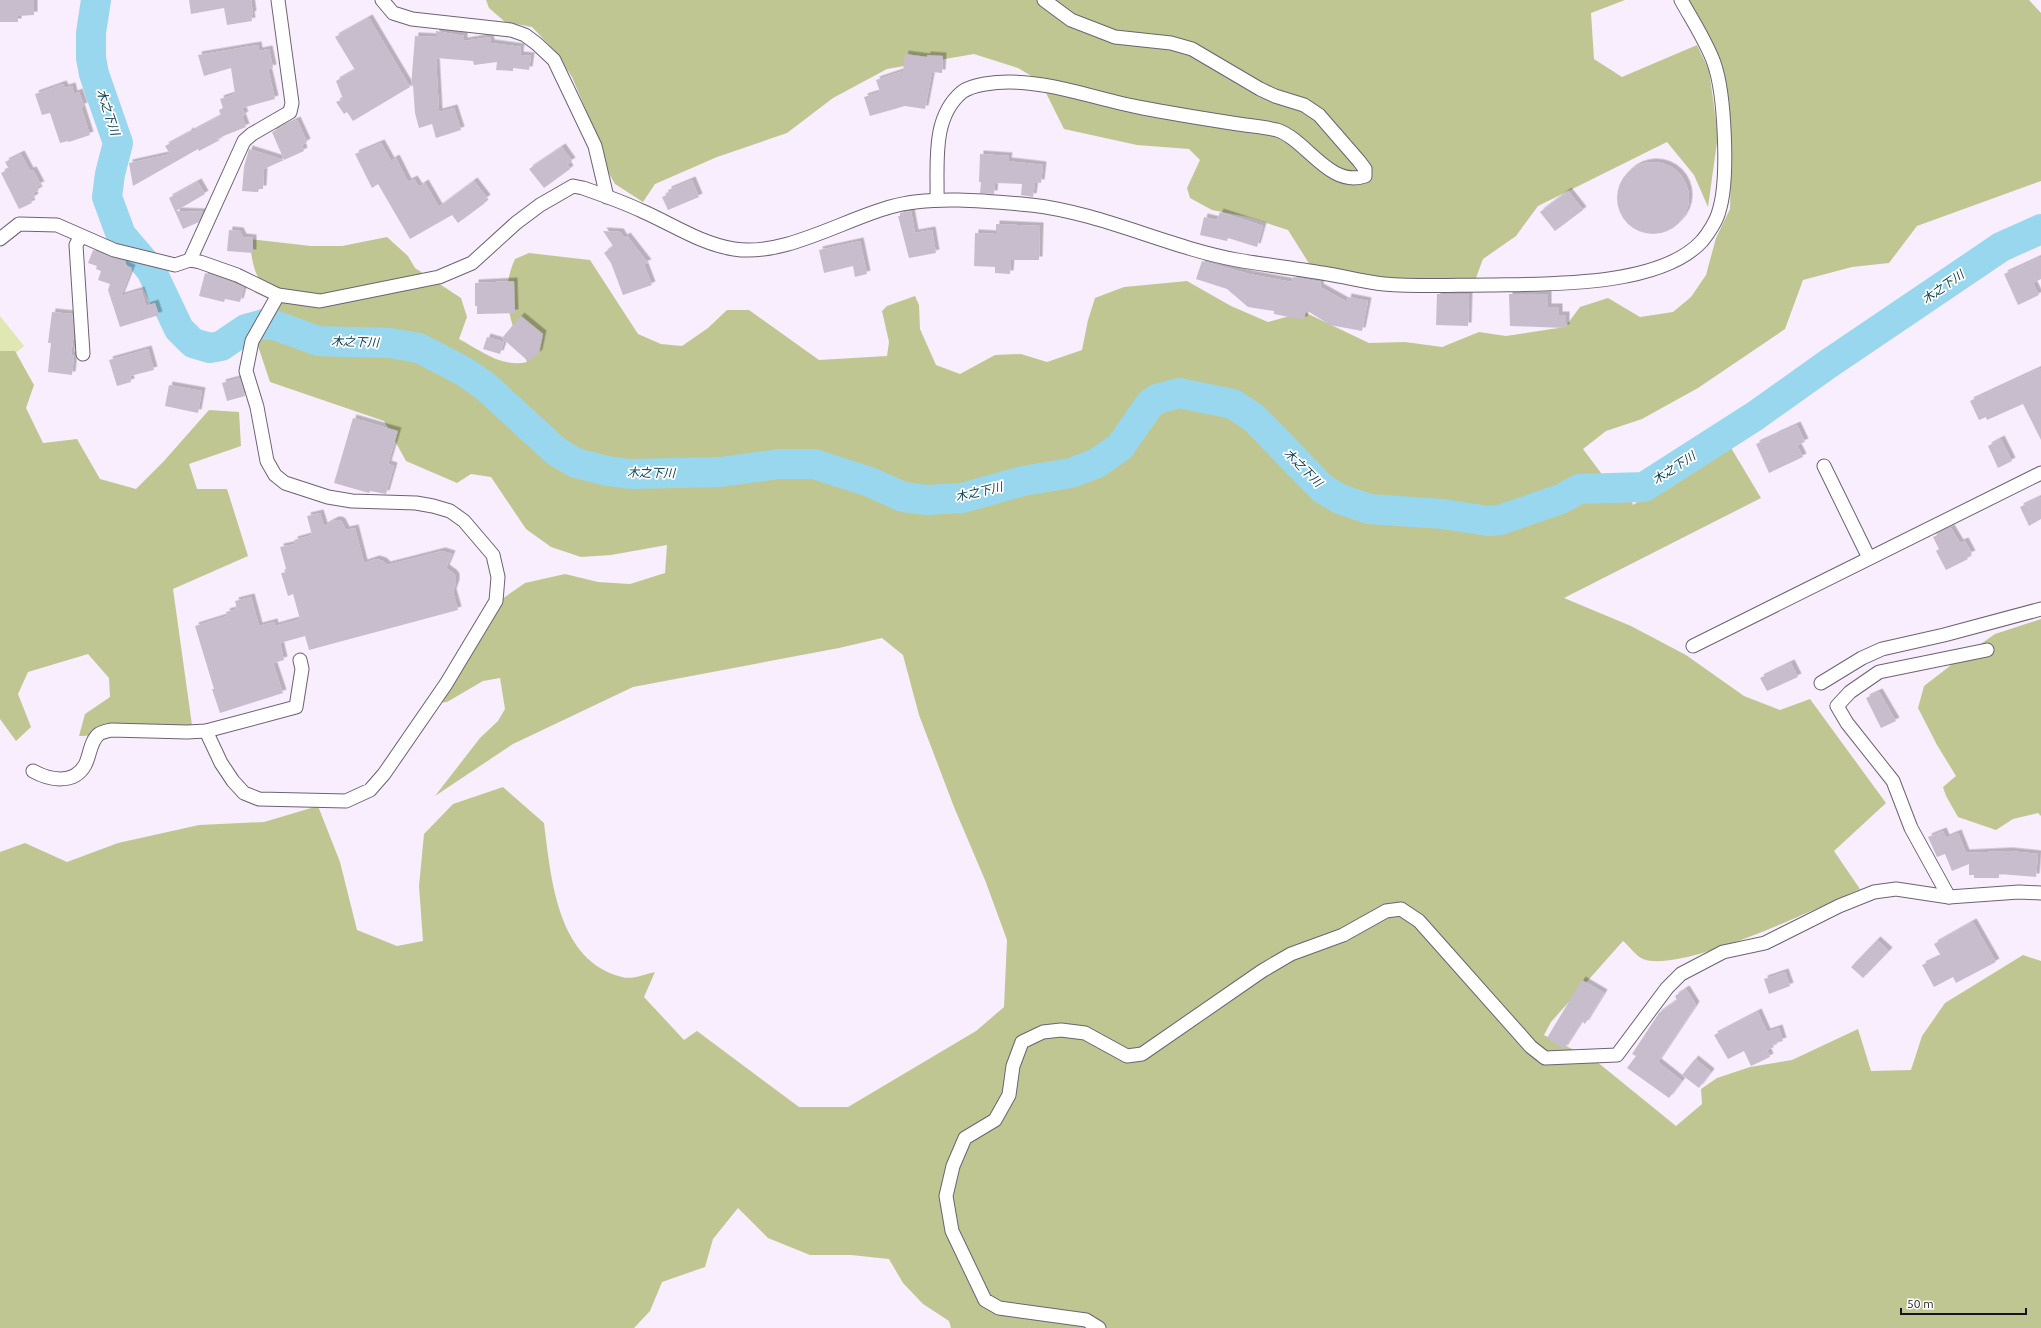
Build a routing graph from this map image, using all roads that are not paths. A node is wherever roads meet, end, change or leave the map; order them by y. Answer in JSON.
{"nodes":[{"id":1,"x":278,"y":0,"type":"edge"},
{"id":2,"x":382,"y":0,"type":"edge"},
{"id":3,"x":1044,"y":0,"type":"edge"},
{"id":4,"x":1681,"y":0,"type":"edge"},
{"id":5,"x":607,"y":197,"type":"junction"},
{"id":6,"x":937,"y":200,"type":"junction"},
{"id":7,"x":82,"y":236,"type":"junction"},
{"id":8,"x":0,"y":239,"type":"edge"},
{"id":9,"x":190,"y":260,"type":"junction"},
{"id":10,"x":276,"y":298,"type":"junction"},
{"id":11,"x":83,"y":354,"type":"dead end"},
{"id":12,"x":1824,"y":466,"type":"dead end"},
{"id":13,"x":2041,"y":473,"type":"edge"},
{"id":14,"x":1869,"y":558,"type":"junction"},
{"id":15,"x":2041,"y":609,"type":"edge"},
{"id":16,"x":1693,"y":646,"type":"dead end"},
{"id":17,"x":1987,"y":650,"type":"dead end"},
{"id":18,"x":300,"y":660,"type":"dead end"},
{"id":19,"x":1821,"y":683,"type":"dead end"},
{"id":20,"x":206,"y":731,"type":"junction"},
{"id":21,"x":33,"y":771,"type":"dead end"},
{"id":22,"x":2041,"y":893,"type":"edge"},
{"id":23,"x":1949,"y":897,"type":"junction"},
{"id":24,"x":1099,"y":1328,"type":"edge"}],
"edges":[{"from":1,"to":9,"type":"street"},
{"from":2,"to":5,"type":"street"},
{"from":3,"to":6,"type":"street"},
{"from":4,"to":6,"type":"street"},
{"from":5,"to":6,"type":"street"},
{"from":5,"to":10,"type":"street"},
{"from":7,"to":8,"type":"street"},
{"from":7,"to":9,"type":"street"},
{"from":7,"to":11,"type":"street"},
{"from":9,"to":10,"type":"street"},
{"from":10,"to":20,"type":"street"},
{"from":12,"to":14,"type":"street"},
{"from":13,"to":14,"type":"street"},
{"from":14,"to":16,"type":"street"},
{"from":15,"to":19,"type":"street"},
{"from":17,"to":23,"type":"street"},
{"from":18,"to":20,"type":"street"},
{"from":20,"to":21,"type":"street"},
{"from":22,"to":23,"type":"street"},
{"from":23,"to":24,"type":"street"}]}
